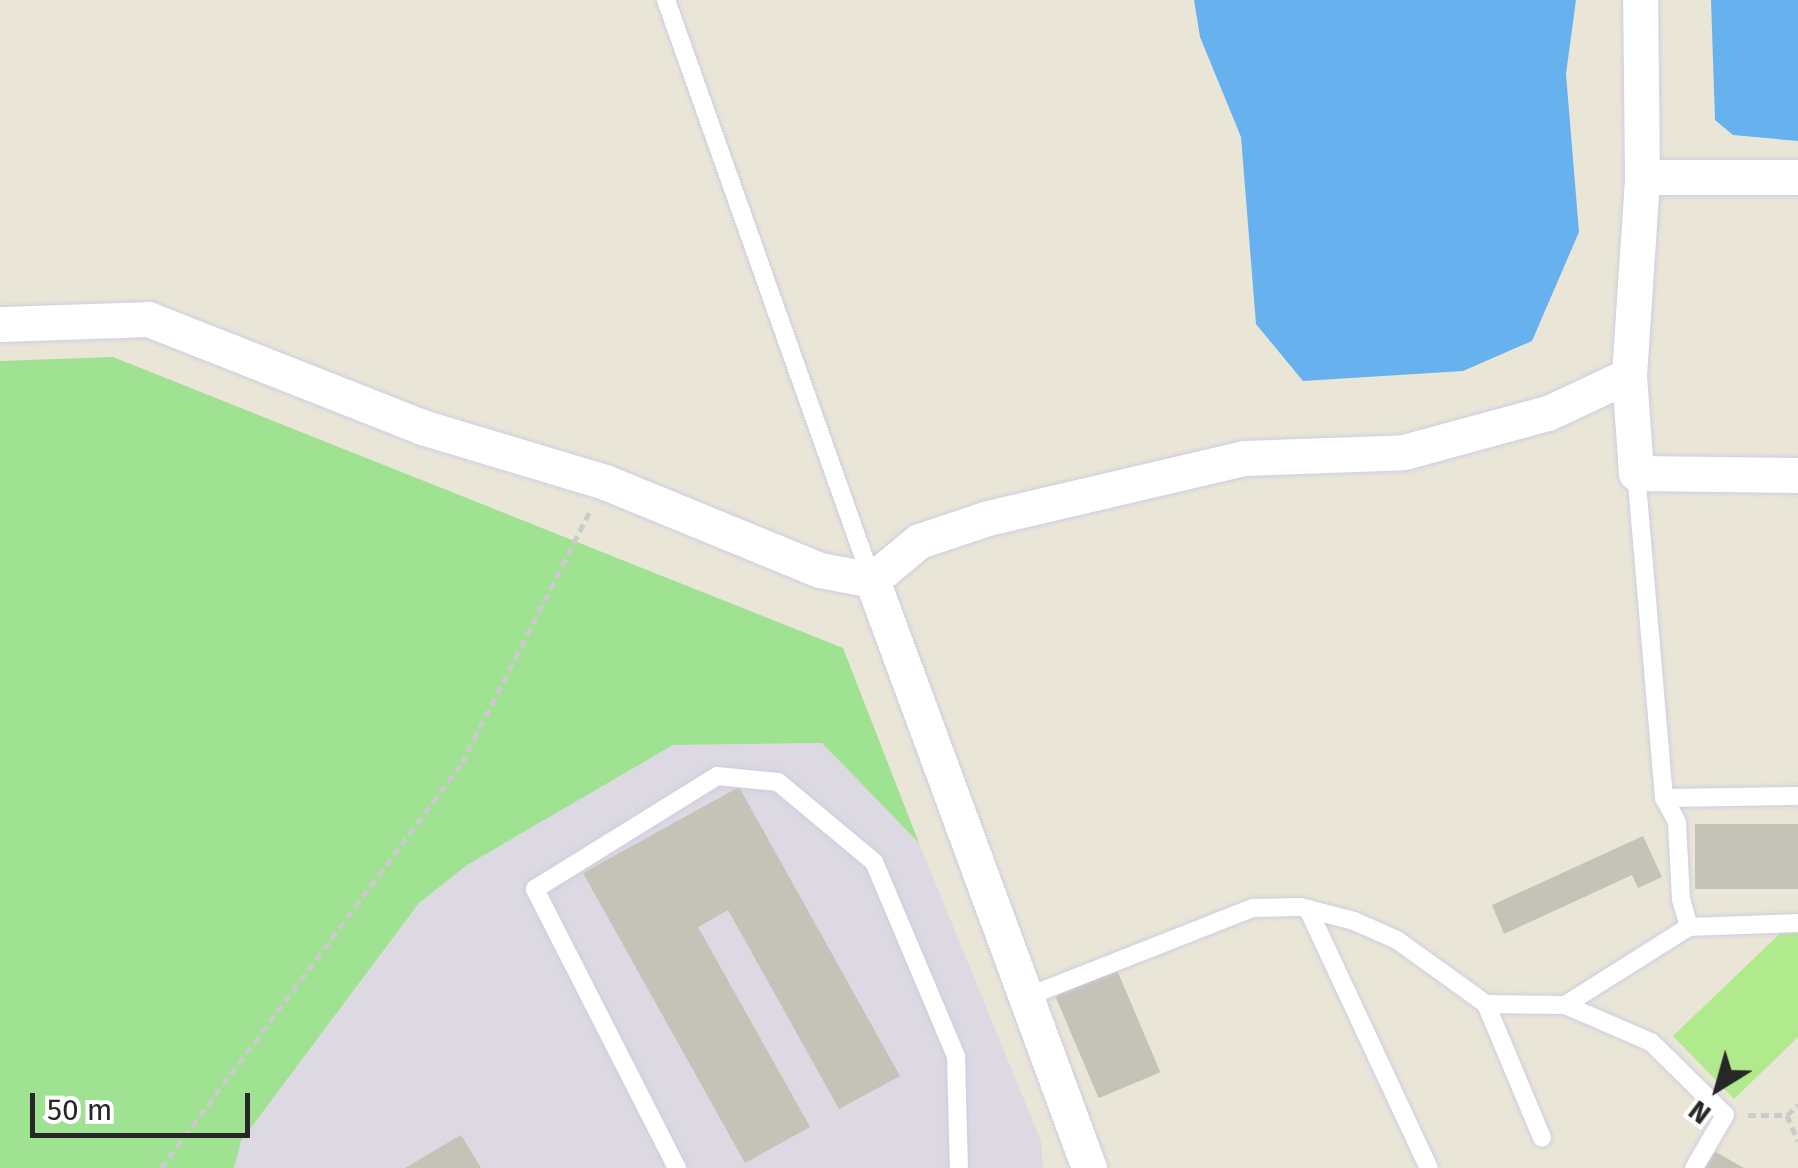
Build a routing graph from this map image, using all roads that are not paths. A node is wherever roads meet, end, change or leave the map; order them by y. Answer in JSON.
{"nodes":[{"id":1,"x":666,"y":0,"type":"edge"},
{"id":2,"x":1640,"y":0,"type":"edge"},
{"id":3,"x":1642,"y":177,"type":"junction"},
{"id":4,"x":1798,"y":177,"type":"edge"},
{"id":5,"x":0,"y":324,"type":"edge"},
{"id":6,"x":1629,"y":375,"type":"junction"},
{"id":7,"x":1636,"y":473,"type":"junction"},
{"id":8,"x":1798,"y":475,"type":"edge"},
{"id":9,"x":872,"y":580,"type":"junction"},
{"id":10,"x":1798,"y":796,"type":"edge"},
{"id":11,"x":1664,"y":798,"type":"junction"},
{"id":12,"x":1308,"y":909,"type":"junction"},
{"id":13,"x":1798,"y":923,"type":"edge"},
{"id":14,"x":1689,"y":927,"type":"junction"},
{"id":15,"x":1024,"y":998,"type":"junction"},
{"id":16,"x":1486,"y":1004,"type":"junction"},
{"id":17,"x":1565,"y":1005,"type":"junction"},
{"id":18,"x":1542,"y":1138,"type":"dead end"},
{"id":19,"x":677,"y":1168,"type":"edge"},
{"id":20,"x":956,"y":1168,"type":"edge"},
{"id":21,"x":1089,"y":1168,"type":"edge"},
{"id":22,"x":1429,"y":1168,"type":"edge"},
{"id":23,"x":1694,"y":1168,"type":"edge"}],
"edges":[{"from":1,"to":9,"type":"lane"},
{"from":2,"to":3,"type":"street"},
{"from":3,"to":4,"type":"street"},
{"from":3,"to":6,"type":"street"},
{"from":5,"to":9,"type":"street"},
{"from":6,"to":7,"type":"street"},
{"from":6,"to":9,"type":"street"},
{"from":7,"to":8,"type":"street"},
{"from":7,"to":11,"type":"lane"},
{"from":9,"to":15,"type":"street"},
{"from":10,"to":11,"type":"lane"},
{"from":11,"to":14,"type":"lane"},
{"from":12,"to":15,"type":"lane"},
{"from":12,"to":16,"type":"lane"},
{"from":12,"to":22,"type":"lane"},
{"from":13,"to":14,"type":"lane"},
{"from":14,"to":17,"type":"lane"},
{"from":15,"to":21,"type":"street"},
{"from":16,"to":17,"type":"lane"},
{"from":16,"to":18,"type":"lane"},
{"from":17,"to":23,"type":"lane"},
{"from":19,"to":20,"type":"lane"}]}
